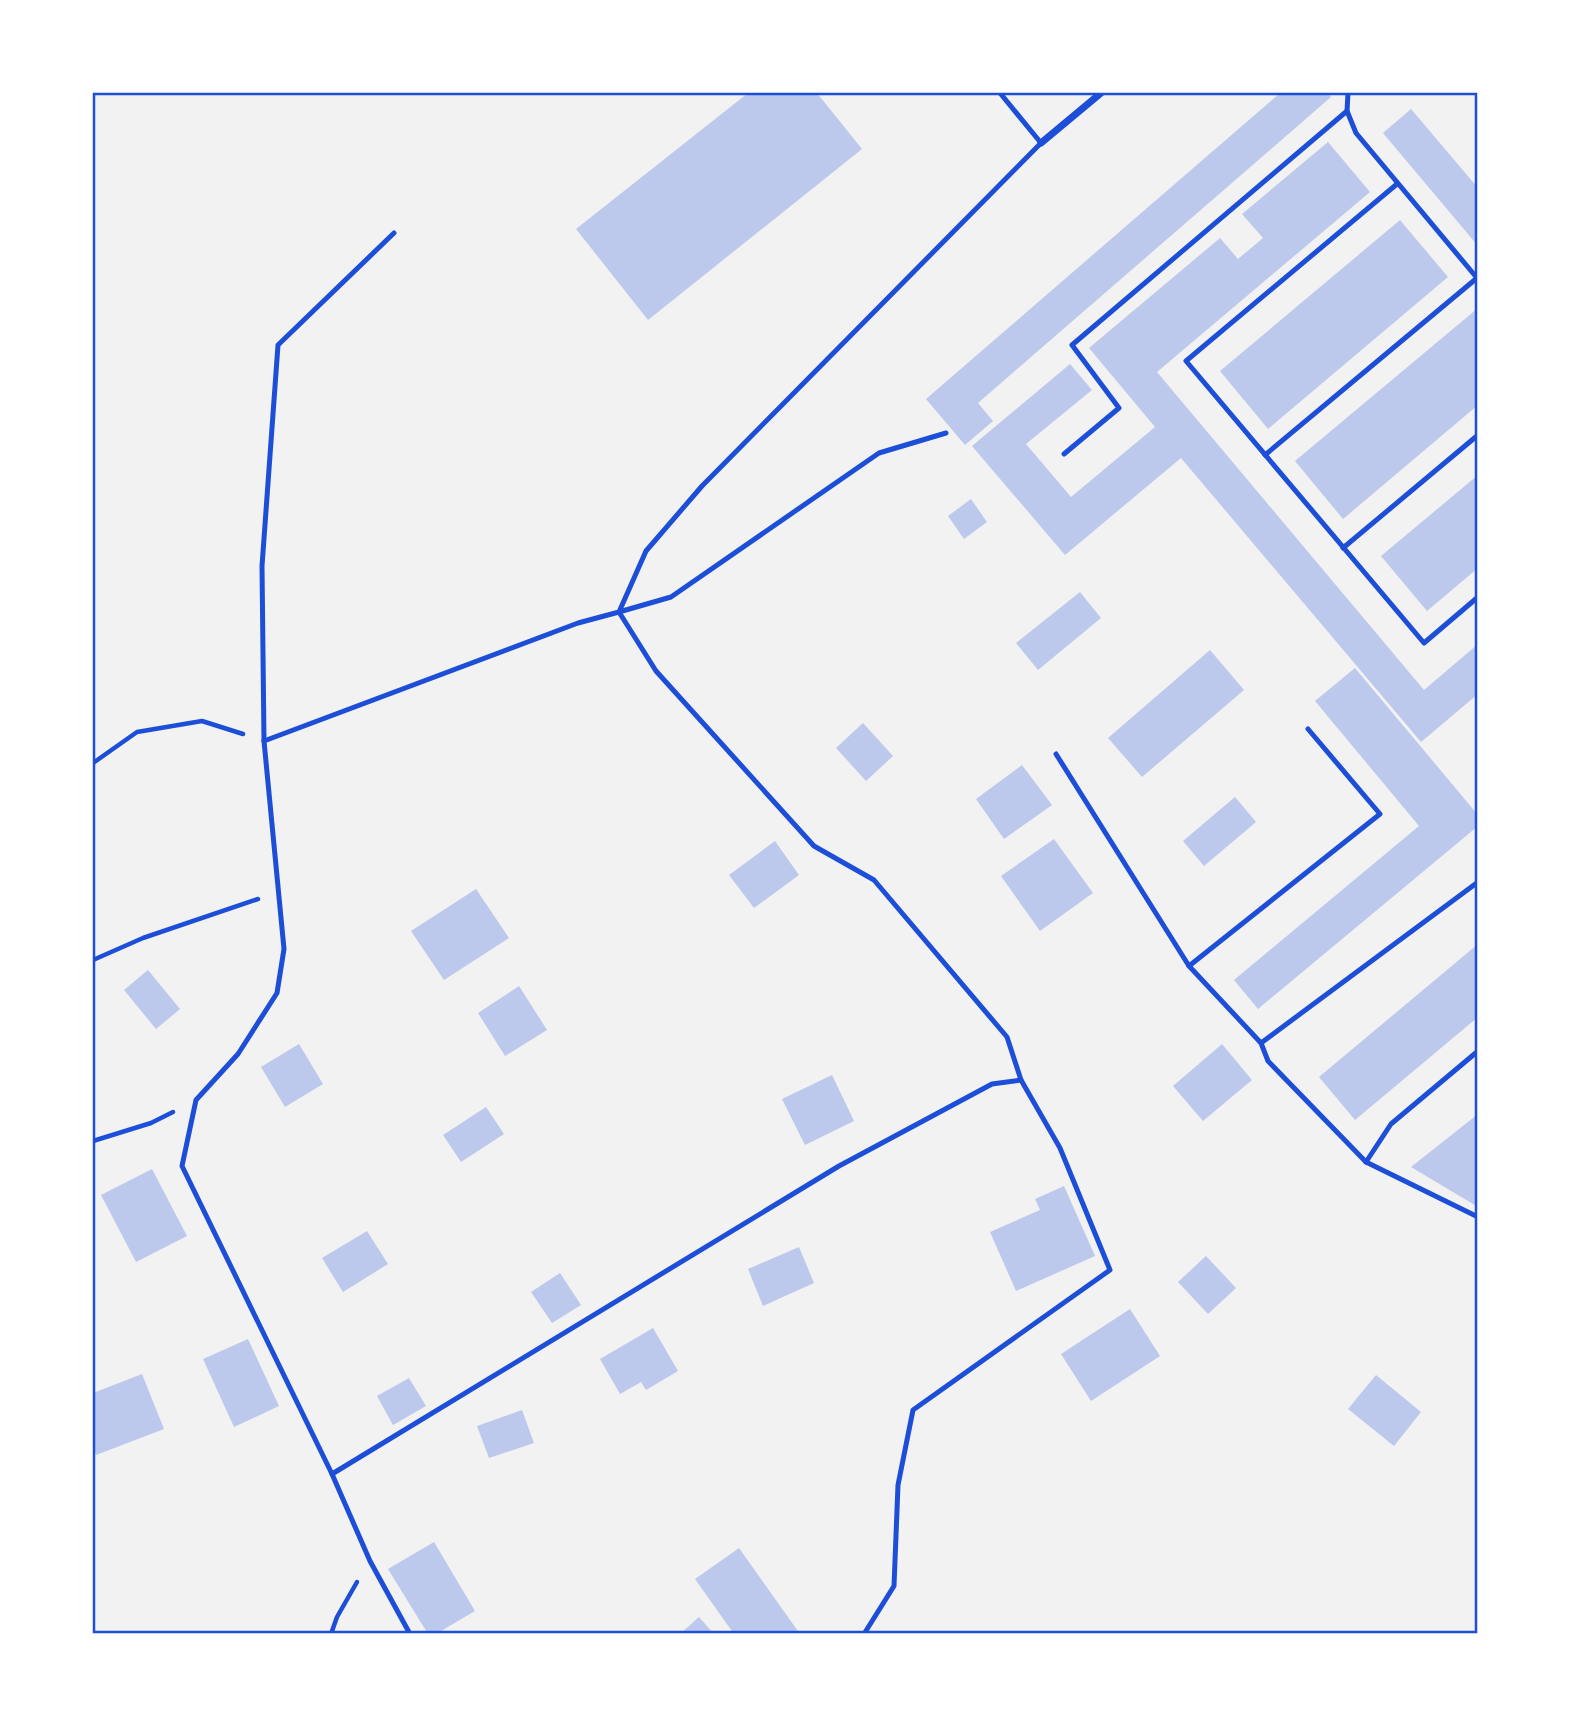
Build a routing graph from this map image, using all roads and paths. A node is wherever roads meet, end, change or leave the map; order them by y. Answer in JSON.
{"nodes":[{"id":1,"x":1000,"y":93,"type":"edge"},
{"id":2,"x":1101,"y":93,"type":"edge"},
{"id":3,"x":1349,"y":93,"type":"edge"},
{"id":4,"x":1347,"y":111,"type":"junction"},
{"id":5,"x":1041,"y":143,"type":"junction"},
{"id":6,"x":1398,"y":184,"type":"junction"},
{"id":7,"x":394,"y":233,"type":"dead end"},
{"id":8,"x":1477,"y":279,"type":"edge"},
{"id":9,"x":946,"y":433,"type":"dead end"},
{"id":10,"x":1478,"y":435,"type":"edge"},
{"id":11,"x":1065,"y":454,"type":"dead end"},
{"id":12,"x":1265,"y":455,"type":"junction"},
{"id":13,"x":1343,"y":548,"type":"junction"},
{"id":14,"x":1478,"y":597,"type":"edge"},
{"id":15,"x":620,"y":612,"type":"junction"},
{"id":16,"x":1308,"y":729,"type":"dead end"},
{"id":17,"x":264,"y":741,"type":"junction"},
{"id":18,"x":1056,"y":754,"type":"dead end"},
{"id":19,"x":93,"y":763,"type":"edge"},
{"id":20,"x":1478,"y":882,"type":"edge"},
{"id":21,"x":278,"y":892,"type":"junction"},
{"id":22,"x":93,"y":960,"type":"edge"},
{"id":23,"x":1189,"y":966,"type":"junction"},
{"id":24,"x":1261,"y":1043,"type":"junction"},
{"id":25,"x":1478,"y":1051,"type":"edge"},
{"id":26,"x":1020,"y":1080,"type":"junction"},
{"id":27,"x":196,"y":1100,"type":"junction"},
{"id":28,"x":93,"y":1141,"type":"edge"},
{"id":29,"x":1366,"y":1162,"type":"junction"},
{"id":30,"x":1478,"y":1217,"type":"edge"},
{"id":31,"x":332,"y":1474,"type":"junction"},
{"id":32,"x":370,"y":1561,"type":"junction"},
{"id":33,"x":331,"y":1634,"type":"edge"},
{"id":34,"x":410,"y":1634,"type":"edge"},
{"id":35,"x":864,"y":1634,"type":"edge"}],
"edges":[{"from":1,"to":5,"type":"lane"},
{"from":2,"to":5,"type":"street"},
{"from":3,"to":4,"type":"lane"},
{"from":4,"to":6,"type":"lane"},
{"from":4,"to":11,"type":"lane"},
{"from":5,"to":15,"type":"lane"},
{"from":6,"to":8,"type":"lane"},
{"from":6,"to":12,"type":"lane"},
{"from":7,"to":17,"type":"lane"},
{"from":8,"to":12,"type":"lane"},
{"from":9,"to":15,"type":"lane"},
{"from":10,"to":13,"type":"lane"},
{"from":12,"to":13,"type":"lane"},
{"from":13,"to":14,"type":"lane"},
{"from":15,"to":17,"type":"lane"},
{"from":15,"to":26,"type":"lane"},
{"from":16,"to":23,"type":"lane"},
{"from":17,"to":19,"type":"path"},
{"from":17,"to":21,"type":"lane"},
{"from":18,"to":23,"type":"lane"},
{"from":20,"to":24,"type":"lane"},
{"from":21,"to":22,"type":"path"},
{"from":21,"to":27,"type":"lane"},
{"from":23,"to":24,"type":"lane"},
{"from":24,"to":29,"type":"lane"},
{"from":25,"to":29,"type":"lane"},
{"from":26,"to":31,"type":"lane"},
{"from":26,"to":35,"type":"lane"},
{"from":27,"to":28,"type":"path"},
{"from":27,"to":31,"type":"lane"},
{"from":29,"to":30,"type":"lane"},
{"from":31,"to":32,"type":"lane"},
{"from":32,"to":33,"type":"path"},
{"from":32,"to":34,"type":"lane"}]}
